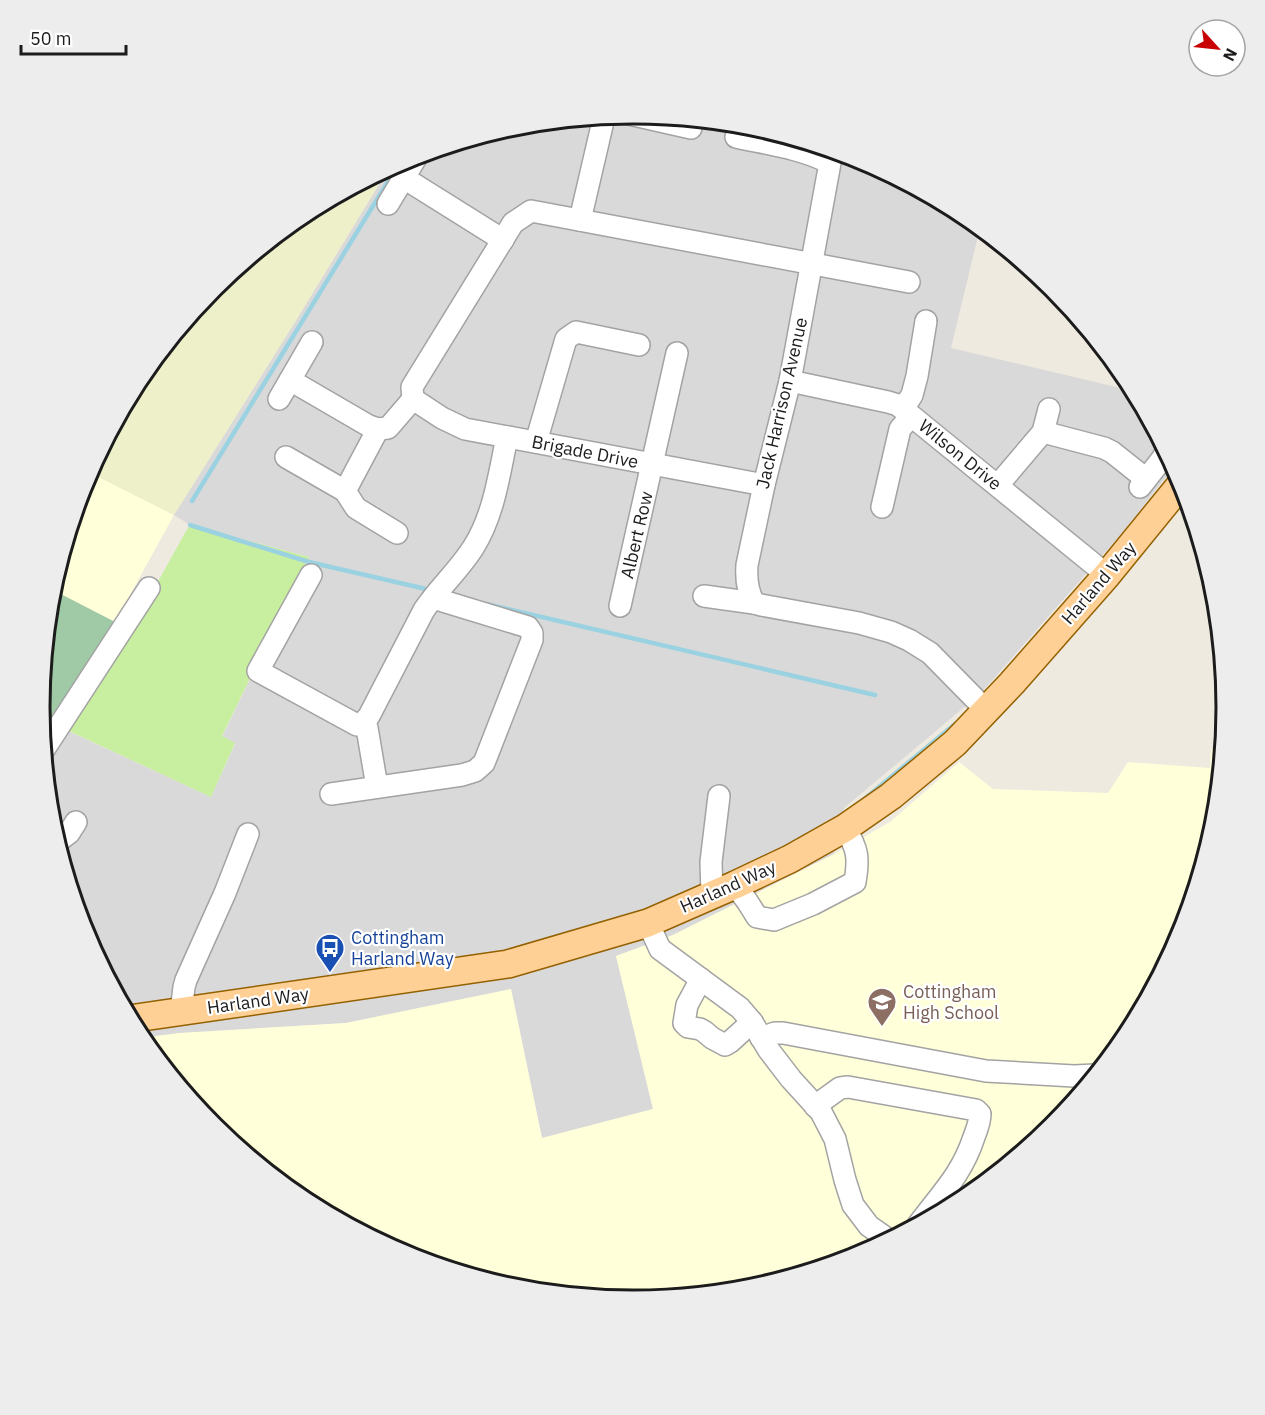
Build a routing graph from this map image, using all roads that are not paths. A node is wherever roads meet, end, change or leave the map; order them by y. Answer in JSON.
{"nodes":[{"id":1,"x":602,"y":126,"type":"edge"},
{"id":2,"x":736,"y":137,"type":"dead end"},
{"id":3,"x":409,"y":169,"type":"edge"},
{"id":4,"x":404,"y":178,"type":"junction"},
{"id":5,"x":388,"y":204,"type":"dead end"},
{"id":6,"x":580,"y":220,"type":"junction"},
{"id":7,"x":503,"y":240,"type":"junction"},
{"id":8,"x":812,"y":264,"type":"junction"},
{"id":9,"x":909,"y":282,"type":"dead end"},
{"id":10,"x":926,"y":321,"type":"dead end"},
{"id":11,"x":312,"y":342,"type":"dead end"},
{"id":12,"x":639,"y":345,"type":"dead end"},
{"id":13,"x":677,"y":353,"type":"dead end"},
{"id":14,"x":290,"y":380,"type":"junction"},
{"id":15,"x":790,"y":381,"type":"junction"},
{"id":16,"x":279,"y":399,"type":"dead end"},
{"id":17,"x":413,"y":399,"type":"junction"},
{"id":18,"x":1049,"y":409,"type":"dead end"},
{"id":19,"x":907,"y":413,"type":"junction"},
{"id":20,"x":378,"y":429,"type":"junction"},
{"id":21,"x":1043,"y":432,"type":"junction"},
{"id":22,"x":507,"y":437,"type":"junction"},
{"id":23,"x":536,"y":442,"type":"junction"},
{"id":24,"x":286,"y":457,"type":"dead end"},
{"id":25,"x":1160,"y":461,"type":"edge"},
{"id":26,"x":653,"y":464,"type":"junction"},
{"id":27,"x":764,"y":485,"type":"junction"},
{"id":28,"x":998,"y":485,"type":"junction"},
{"id":29,"x":345,"y":491,"type":"junction"},
{"id":30,"x":1174,"y":492,"type":"edge"},
{"id":31,"x":882,"y":507,"type":"dead end"},
{"id":32,"x":397,"y":533,"type":"dead end"},
{"id":33,"x":1107,"y":574,"type":"junction"},
{"id":34,"x":311,"y":575,"type":"dead end"},
{"id":35,"x":149,"y":588,"type":"dead end"},
{"id":36,"x":704,"y":596,"type":"dead end"},
{"id":37,"x":433,"y":598,"type":"junction"},
{"id":38,"x":754,"y":603,"type":"junction"},
{"id":39,"x":620,"y":606,"type":"dead end"},
{"id":40,"x":986,"y":710,"type":"junction"},
{"id":41,"x":364,"y":722,"type":"junction"},
{"id":42,"x":51,"y":740,"type":"edge"},
{"id":43,"x":377,"y":787,"type":"junction"},
{"id":44,"x":331,"y":794,"type":"dead end"},
{"id":45,"x":719,"y":796,"type":"dead end"},
{"id":46,"x":76,"y":822,"type":"dead end"},
{"id":47,"x":845,"y":828,"type":"junction"},
{"id":48,"x":248,"y":834,"type":"dead end"},
{"id":49,"x":64,"y":837,"type":"edge"},
{"id":50,"x":723,"y":890,"type":"junction"},
{"id":51,"x":648,"y":923,"type":"junction"},
{"id":52,"x":701,"y":979,"type":"junction"},
{"id":53,"x":181,"y":1012,"type":"junction"},
{"id":54,"x":140,"y":1018,"type":"edge"},
{"id":55,"x":756,"y":1030,"type":"junction"},
{"id":56,"x":1080,"y":1081,"type":"edge"},
{"id":57,"x":815,"y":1106,"type":"junction"},
{"id":58,"x":933,"y":1206,"type":"edge"},
{"id":59,"x":881,"y":1234,"type":"edge"}],
"edges":[{"from":1,"to":6,"type":"street"},
{"from":2,"to":8,"type":"street","name":"Jack Harrison Avenue"},
{"from":3,"to":4,"type":"street"},
{"from":4,"to":5,"type":"street"},
{"from":4,"to":7,"type":"street"},
{"from":6,"to":7,"type":"street"},
{"from":6,"to":8,"type":"street"},
{"from":7,"to":17,"type":"street"},
{"from":8,"to":9,"type":"street"},
{"from":8,"to":15,"type":"street","name":"Jack Harrison Avenue"},
{"from":10,"to":19,"type":"street"},
{"from":11,"to":14,"type":"street"},
{"from":12,"to":23,"type":"street"},
{"from":13,"to":26,"type":"street","name":"Albert Row"},
{"from":14,"to":16,"type":"street"},
{"from":14,"to":20,"type":"street"},
{"from":15,"to":19,"type":"street","name":"Wilson Drive"},
{"from":15,"to":27,"type":"street","name":"Jack Harrison Avenue"},
{"from":17,"to":20,"type":"street"},
{"from":17,"to":22,"type":"street","name":"Brigade Drive"},
{"from":18,"to":21,"type":"street"},
{"from":19,"to":28,"type":"street","name":"Wilson Drive"},
{"from":19,"to":31,"type":"street"},
{"from":20,"to":29,"type":"street"},
{"from":21,"to":25,"type":"street"},
{"from":21,"to":28,"type":"street"},
{"from":22,"to":23,"type":"street","name":"Brigade Drive"},
{"from":22,"to":37,"type":"street"},
{"from":23,"to":26,"type":"street","name":"Brigade Drive"},
{"from":24,"to":29,"type":"street"},
{"from":26,"to":27,"type":"street","name":"Brigade Drive"},
{"from":26,"to":39,"type":"street","name":"Albert Row"},
{"from":27,"to":38,"type":"street","name":"Jack Harrison Avenue"},
{"from":28,"to":33,"type":"street","name":"Wilson Drive"},
{"from":29,"to":32,"type":"street"},
{"from":30,"to":33,"type":"main road","name":"Harland Way"},
{"from":33,"to":40,"type":"main road","name":"Harland Way"},
{"from":34,"to":41,"type":"street"},
{"from":35,"to":42,"type":"street"},
{"from":36,"to":38,"type":"street"},
{"from":37,"to":41,"type":"street"},
{"from":37,"to":43,"type":"street"},
{"from":38,"to":40,"type":"street"},
{"from":40,"to":47,"type":"main road","name":"Harland Way"},
{"from":41,"to":43,"type":"street"},
{"from":43,"to":44,"type":"street"},
{"from":45,"to":50,"type":"street"},
{"from":46,"to":49,"type":"street"},
{"from":47,"to":50,"type":"main road","name":"Harland Way"},
{"from":47,"to":50,"type":"street"},
{"from":48,"to":53,"type":"street"},
{"from":50,"to":51,"type":"main road","name":"Harland Way"},
{"from":51,"to":52,"type":"street"},
{"from":51,"to":53,"type":"main road","name":"Harland Way"},
{"from":52,"to":55,"type":"street"},
{"from":52,"to":55,"type":"street"},
{"from":53,"to":54,"type":"main road","name":"Harland Way"},
{"from":55,"to":56,"type":"street"},
{"from":55,"to":57,"type":"street"},
{"from":57,"to":58,"type":"street"},
{"from":57,"to":59,"type":"street"}]}
